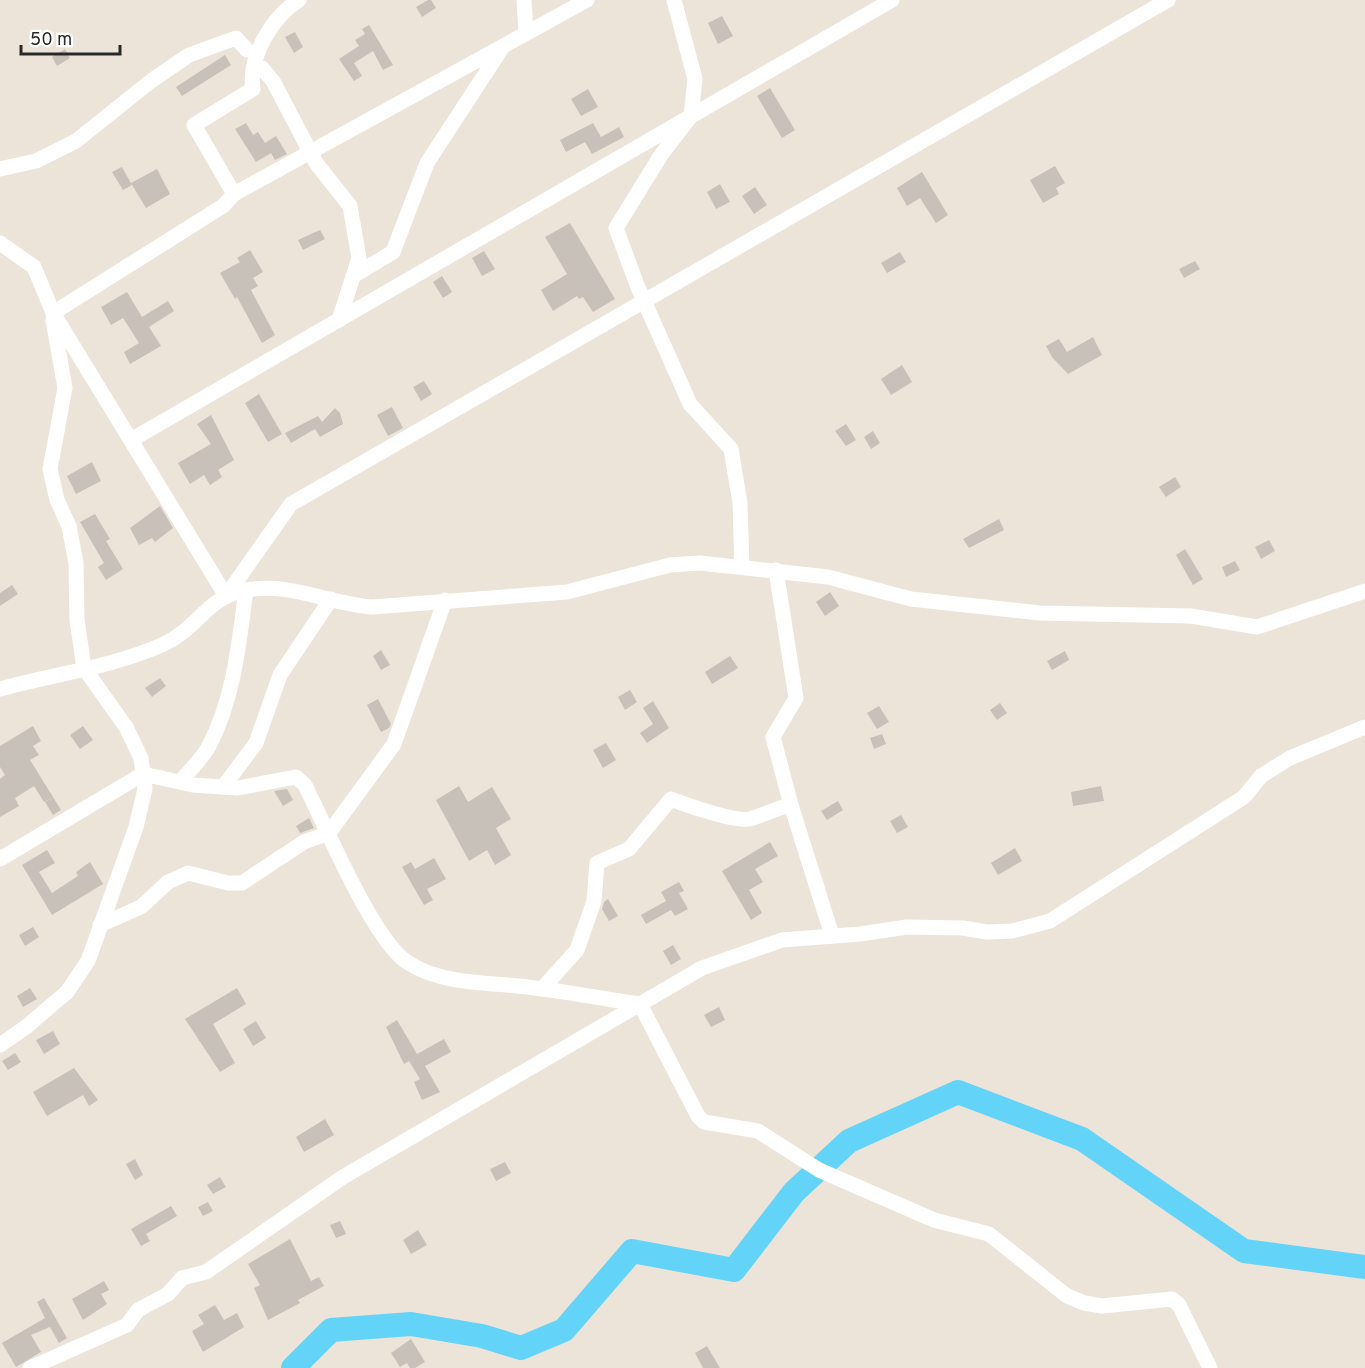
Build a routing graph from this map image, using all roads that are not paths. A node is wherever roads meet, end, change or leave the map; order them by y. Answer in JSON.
{"nodes":[{"id":1,"x":524,"y":0,"type":"edge"},
{"id":2,"x":587,"y":0,"type":"edge"},
{"id":3,"x":674,"y":0,"type":"edge"},
{"id":4,"x":892,"y":0,"type":"edge"},
{"id":5,"x":1168,"y":0,"type":"edge"},
{"id":6,"x":297,"y":1,"type":"edge"},
{"id":7,"x":526,"y":33,"type":"junction"},
{"id":8,"x":503,"y":46,"type":"junction"},
{"id":9,"x":247,"y":50,"type":"dead end"},
{"id":10,"x":262,"y":68,"type":"dead end"},
{"id":11,"x":691,"y":116,"type":"junction"},
{"id":12,"x":310,"y":152,"type":"junction"},
{"id":13,"x":0,"y":169,"type":"edge"},
{"id":14,"x":234,"y":194,"type":"junction"},
{"id":15,"x":0,"y":243,"type":"edge"},
{"id":16,"x":353,"y":276,"type":"junction"},
{"id":17,"x":644,"y":300,"type":"junction"},
{"id":18,"x":53,"y":313,"type":"junction"},
{"id":19,"x":339,"y":320,"type":"junction"},
{"id":20,"x":131,"y":440,"type":"junction"},
{"id":21,"x":742,"y":567,"type":"junction"},
{"id":22,"x":776,"y":570,"type":"junction"},
{"id":23,"x":246,"y":590,"type":"junction"},
{"id":24,"x":1365,"y":591,"type":"edge"},
{"id":25,"x":226,"y":596,"type":"junction"},
{"id":26,"x":331,"y":599,"type":"junction"},
{"id":27,"x":445,"y":600,"type":"junction"},
{"id":28,"x":84,"y":668,"type":"junction"},
{"id":29,"x":0,"y":689,"type":"edge"},
{"id":30,"x":1365,"y":727,"type":"edge"},
{"id":31,"x":143,"y":774,"type":"junction"},
{"id":32,"x":180,"y":782,"type":"junction"},
{"id":33,"x":223,"y":787,"type":"junction"},
{"id":34,"x":791,"y":806,"type":"junction"},
{"id":35,"x":329,"y":833,"type":"junction"},
{"id":36,"x":0,"y":859,"type":"edge"},
{"id":37,"x":100,"y":925,"type":"junction"},
{"id":38,"x":830,"y":936,"type":"junction"},
{"id":39,"x":542,"y":989,"type":"junction"},
{"id":40,"x":640,"y":1004,"type":"junction"},
{"id":41,"x":0,"y":1045,"type":"edge"},
{"id":42,"x":30,"y":1368,"type":"edge"},
{"id":43,"x":1210,"y":1368,"type":"edge"}],
"edges":[{"from":1,"to":7,"type":"street"},
{"from":2,"to":7,"type":"street"},
{"from":3,"to":11,"type":"street"},
{"from":4,"to":11,"type":"street"},
{"from":5,"to":17,"type":"street"},
{"from":6,"to":14,"type":"street"},
{"from":7,"to":8,"type":"street"},
{"from":8,"to":12,"type":"street"},
{"from":8,"to":16,"type":"street"},
{"from":9,"to":13,"type":"street"},
{"from":10,"to":12,"type":"street"},
{"from":11,"to":17,"type":"street"},
{"from":11,"to":19,"type":"street"},
{"from":12,"to":14,"type":"street"},
{"from":12,"to":16,"type":"street"},
{"from":14,"to":18,"type":"street"},
{"from":15,"to":18,"type":"street"},
{"from":16,"to":19,"type":"street"},
{"from":17,"to":21,"type":"street"},
{"from":17,"to":25,"type":"street"},
{"from":18,"to":20,"type":"street"},
{"from":18,"to":28,"type":"street"},
{"from":19,"to":20,"type":"street"},
{"from":20,"to":25,"type":"street"},
{"from":21,"to":22,"type":"street"},
{"from":21,"to":27,"type":"street"},
{"from":22,"to":24,"type":"street"},
{"from":22,"to":34,"type":"street"},
{"from":23,"to":25,"type":"street"},
{"from":23,"to":26,"type":"street"},
{"from":23,"to":32,"type":"street"},
{"from":25,"to":28,"type":"street"},
{"from":26,"to":27,"type":"street"},
{"from":26,"to":33,"type":"street"},
{"from":27,"to":35,"type":"street"},
{"from":28,"to":29,"type":"street"},
{"from":28,"to":31,"type":"street"},
{"from":30,"to":38,"type":"street"},
{"from":31,"to":32,"type":"street"},
{"from":31,"to":36,"type":"street"},
{"from":31,"to":37,"type":"street"},
{"from":32,"to":33,"type":"street"},
{"from":33,"to":35,"type":"street"},
{"from":34,"to":38,"type":"street"},
{"from":34,"to":39,"type":"street"},
{"from":35,"to":37,"type":"street"},
{"from":35,"to":39,"type":"street"},
{"from":37,"to":41,"type":"street"},
{"from":38,"to":40,"type":"street"},
{"from":39,"to":40,"type":"street"},
{"from":40,"to":42,"type":"street"},
{"from":40,"to":43,"type":"street"}]}
